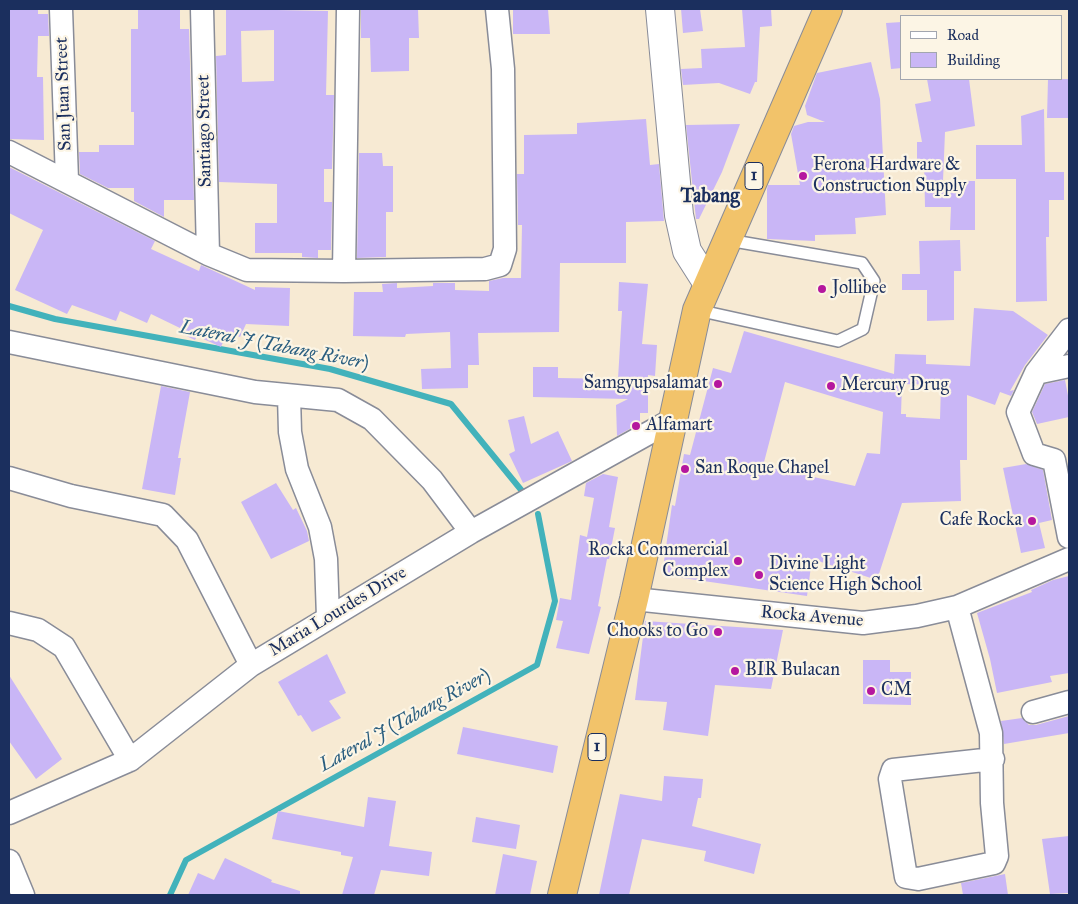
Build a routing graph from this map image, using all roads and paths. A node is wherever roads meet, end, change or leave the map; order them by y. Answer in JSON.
{"nodes":[{"id":1,"x":61,"y":9,"type":"edge"},
{"id":2,"x":202,"y":9,"type":"edge"},
{"id":3,"x":348,"y":9,"type":"edge"},
{"id":4,"x":497,"y":9,"type":"edge"},
{"id":5,"x":660,"y":9,"type":"edge"},
{"id":6,"x":828,"y":9,"type":"edge"},
{"id":7,"x":9,"y":152,"type":"edge"},
{"id":8,"x":67,"y":180,"type":"junction"},
{"id":9,"x":726,"y":240,"type":"junction"},
{"id":10,"x":208,"y":254,"type":"junction"},
{"id":11,"x":344,"y":271,"type":"junction"},
{"id":12,"x":708,"y":284,"type":"junction"},
{"id":13,"x":697,"y":310,"type":"junction"},
{"id":14,"x":1069,"y":330,"type":"edge"},
{"id":15,"x":9,"y":342,"type":"edge"},
{"id":16,"x":1069,"y":366,"type":"edge"},
{"id":17,"x":1036,"y":373,"type":"junction"},
{"id":18,"x":289,"y":396,"type":"junction"},
{"id":19,"x":674,"y":419,"type":"junction"},
{"id":20,"x":1062,"y":459,"type":"edge"},
{"id":21,"x":9,"y":478,"type":"edge"},
{"id":22,"x":471,"y":532,"type":"junction"},
{"id":23,"x":1069,"y":537,"type":"edge"},
{"id":24,"x":1069,"y":559,"type":"edge"},
{"id":25,"x":634,"y":599,"type":"junction"},
{"id":26,"x":957,"y":607,"type":"junction"},
{"id":27,"x":328,"y":618,"type":"junction"},
{"id":28,"x":9,"y":623,"type":"edge"},
{"id":29,"x":251,"y":665,"type":"junction"},
{"id":30,"x":1069,"y":702,"type":"edge"},
{"id":31,"x":1033,"y":712,"type":"dead end"},
{"id":32,"x":993,"y":759,"type":"junction"},
{"id":33,"x":130,"y":760,"type":"junction"},
{"id":34,"x":9,"y":813,"type":"edge"},
{"id":35,"x":9,"y":861,"type":"edge"},
{"id":36,"x":23,"y":895,"type":"edge"},
{"id":37,"x":562,"y":895,"type":"edge"}],
"edges":[{"from":1,"to":8,"type":"street","name":"San Juan Street"},
{"from":2,"to":10,"type":"street","name":"Santiago Street"},
{"from":3,"to":11,"type":"street"},
{"from":4,"to":11,"type":"street"},
{"from":5,"to":12,"type":"street"},
{"from":6,"to":9,"type":"highway","number":"1"},
{"from":7,"to":8,"type":"street"},
{"from":8,"to":10,"type":"street"},
{"from":9,"to":12,"type":"highway","number":"1"},
{"from":9,"to":13,"type":"lane"},
{"from":10,"to":11,"type":"street"},
{"from":12,"to":13,"type":"highway","number":"1"},
{"from":13,"to":19,"type":"highway","number":"1"},
{"from":14,"to":17,"type":"street"},
{"from":15,"to":18,"type":"street"},
{"from":16,"to":17,"type":"street"},
{"from":17,"to":20,"type":"street"},
{"from":18,"to":22,"type":"street"},
{"from":18,"to":27,"type":"street"},
{"from":19,"to":22,"type":"street","name":"Maria Lourdes Drive"},
{"from":19,"to":25,"type":"highway","number":"1"},
{"from":20,"to":23,"type":"street"},
{"from":21,"to":29,"type":"street"},
{"from":22,"to":27,"type":"street","name":"Maria Lourdes Drive"},
{"from":24,"to":26,"type":"street","name":"Rocka Avenue"},
{"from":25,"to":26,"type":"street","name":"Rocka Avenue"},
{"from":25,"to":37,"type":"highway","number":"1"},
{"from":26,"to":32,"type":"street"},
{"from":27,"to":29,"type":"street","name":"Maria Lourdes Drive"},
{"from":28,"to":33,"type":"street"},
{"from":29,"to":33,"type":"street","name":"Maria Lourdes Drive"},
{"from":30,"to":31,"type":"street"},
{"from":32,"to":32,"type":"street"},
{"from":33,"to":34,"type":"street","name":"Maria Lourdes Drive"},
{"from":35,"to":36,"type":"street"}]}
